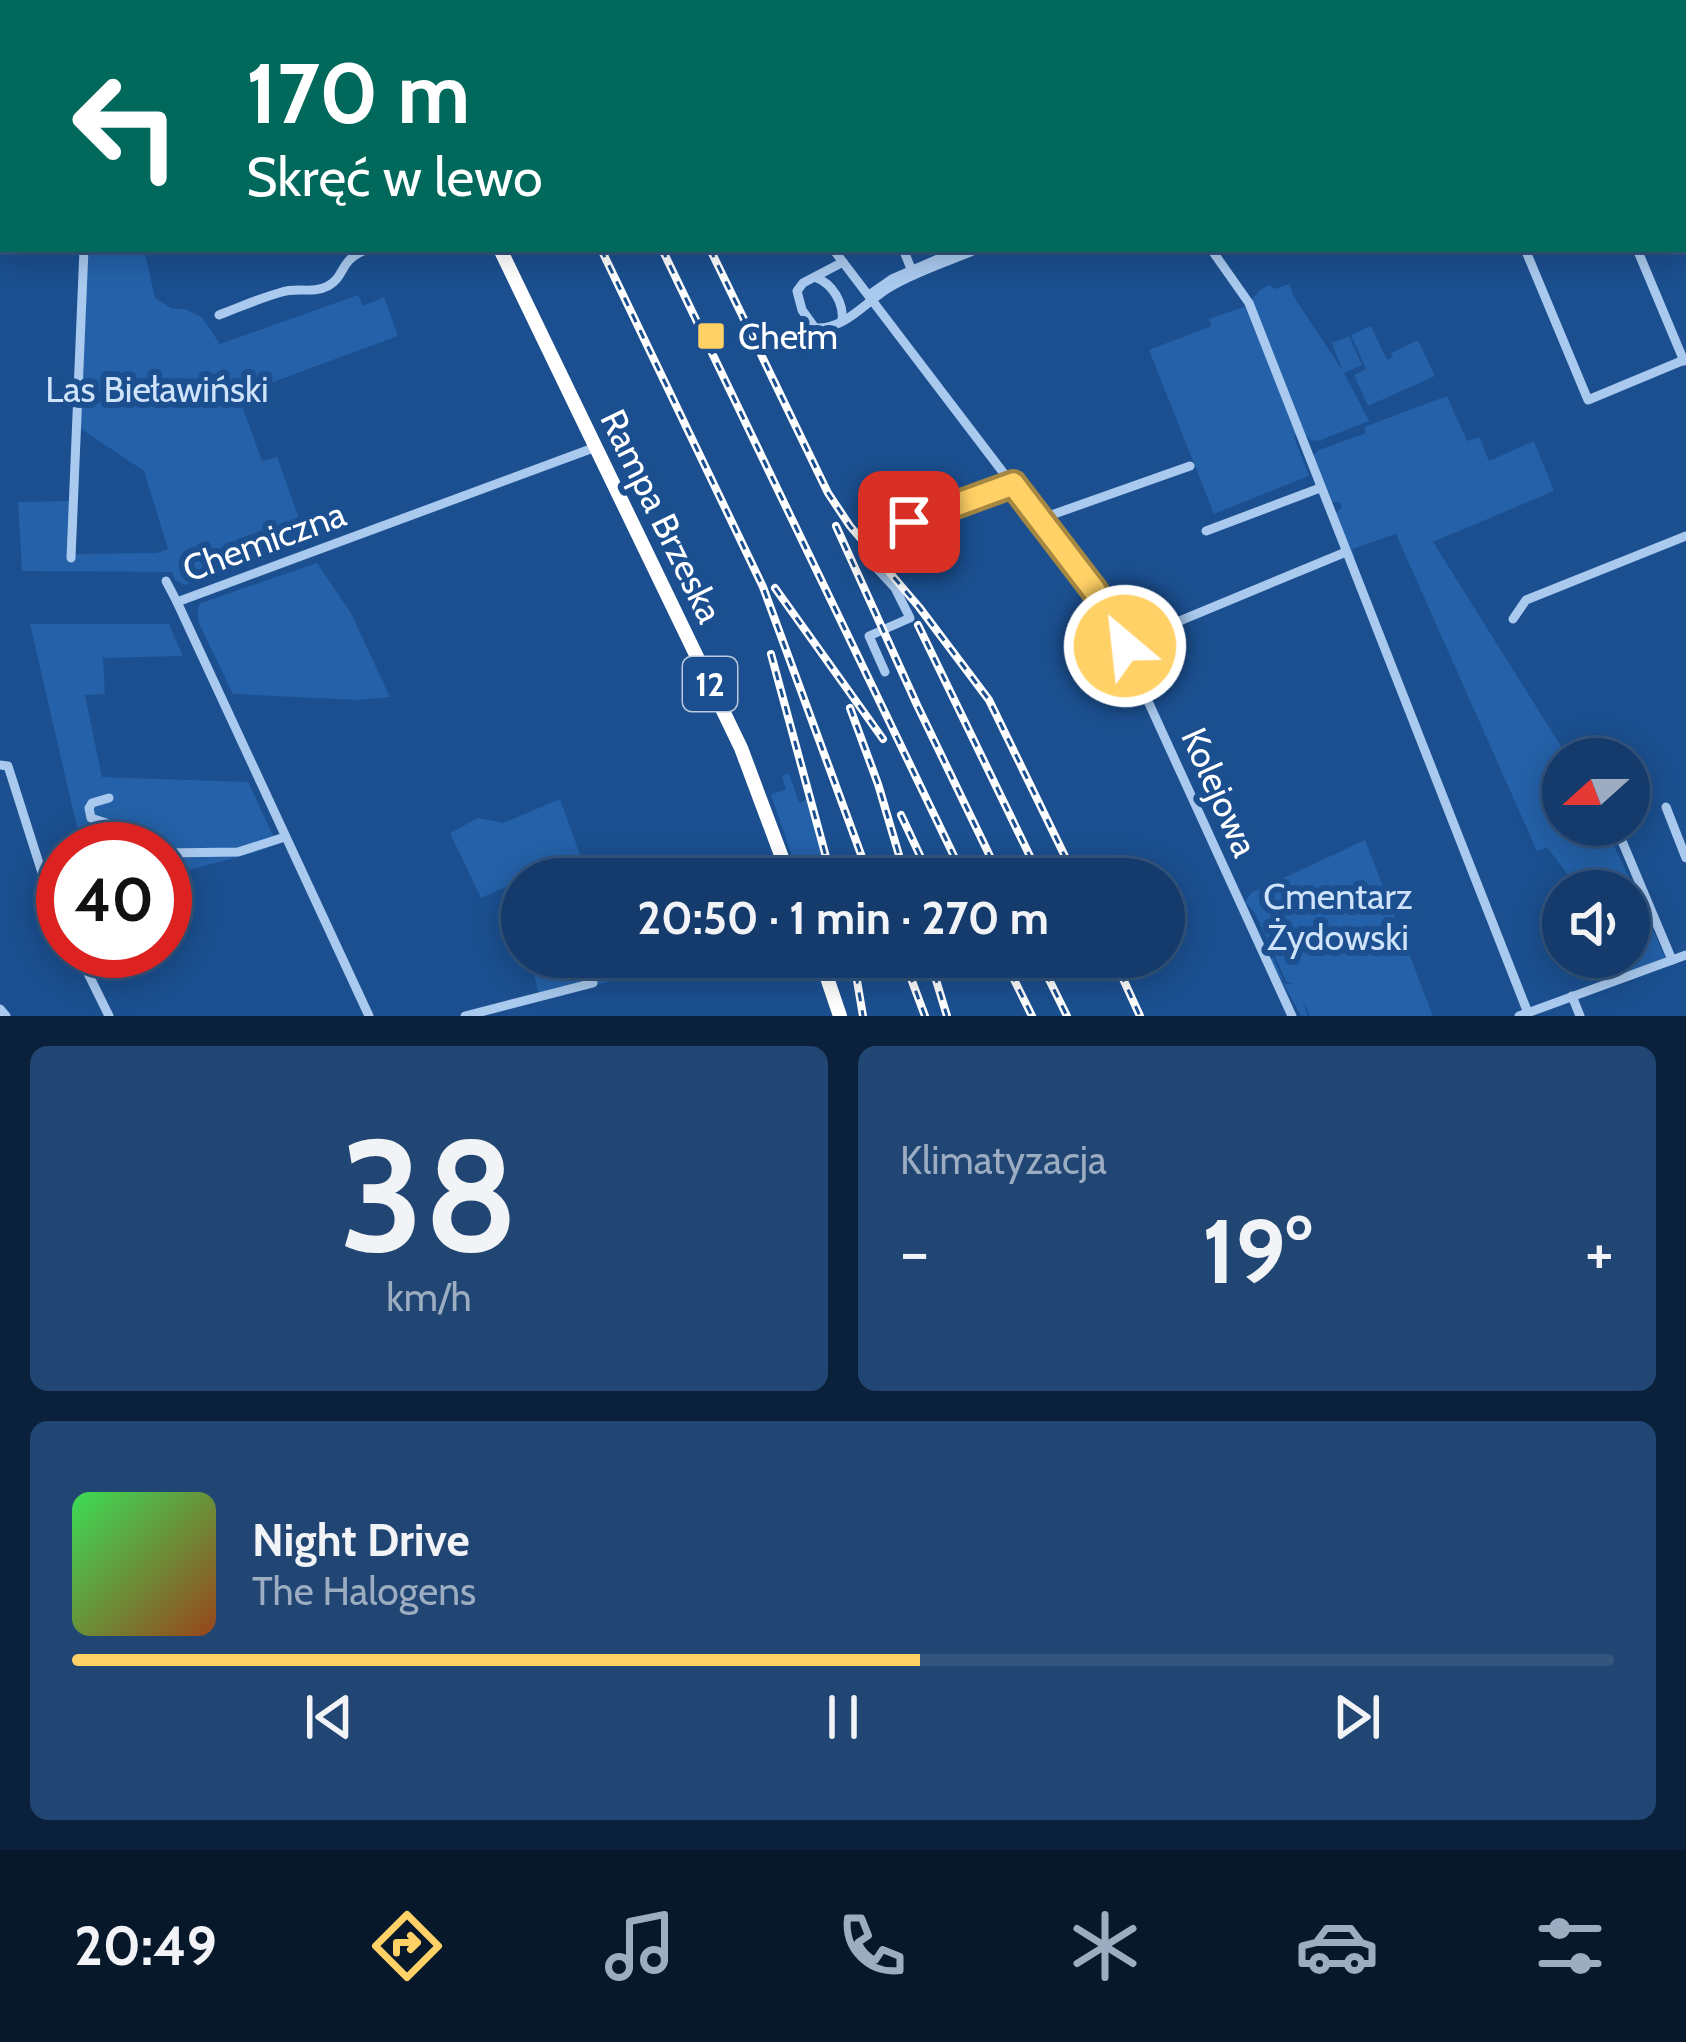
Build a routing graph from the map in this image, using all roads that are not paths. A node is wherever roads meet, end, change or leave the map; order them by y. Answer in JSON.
{"nodes":[{"id":1,"x":84,"y":252,"type":"edge"},
{"id":2,"x":501,"y":252,"type":"edge"},
{"id":3,"x":835,"y":252,"type":"edge"},
{"id":4,"x":904,"y":252,"type":"edge"},
{"id":5,"x":955,"y":252,"type":"edge"},
{"id":6,"x":970,"y":252,"type":"edge"},
{"id":7,"x":1213,"y":252,"type":"edge"},
{"id":8,"x":1526,"y":252,"type":"edge"},
{"id":9,"x":1638,"y":252,"type":"edge"},
{"id":10,"x":345,"y":254,"type":"edge"},
{"id":11,"x":843,"y":262,"type":"junction"},
{"id":12,"x":913,"y":273,"type":"junction"},
{"id":13,"x":815,"y":277,"type":"junction"},
{"id":14,"x":871,"y":298,"type":"junction"},
{"id":15,"x":219,"y":315,"type":"dead end"},
{"id":16,"x":842,"y":321,"type":"junction"},
{"id":17,"x":1685,"y":363,"type":"edge"},
{"id":18,"x":596,"y":447,"type":"junction"},
{"id":19,"x":1190,"y":466,"type":"dead end"},
{"id":20,"x":1013,"y":484,"type":"junction"},
{"id":21,"x":1320,"y":488,"type":"junction"},
{"id":22,"x":1040,"y":519,"type":"junction"},
{"id":23,"x":1206,"y":531,"type":"dead end"},
{"id":24,"x":1686,"y":536,"type":"edge"},
{"id":25,"x":1346,"y":552,"type":"junction"},
{"id":26,"x":71,"y":558,"type":"dead end"},
{"id":27,"x":166,"y":581,"type":"dead end"},
{"id":28,"x":178,"y":602,"type":"junction"},
{"id":29,"x":1513,"y":619,"type":"dead end"},
{"id":30,"x":1124,"y":644,"type":"junction"},
{"id":31,"x":885,"y":672,"type":"dead end"},
{"id":32,"x":0,"y":765,"type":"edge"},
{"id":33,"x":109,"y":797,"type":"dead end"},
{"id":34,"x":1666,"y":807,"type":"dead end"},
{"id":35,"x":103,"y":822,"type":"edge"},
{"id":36,"x":285,"y":837,"type":"junction"},
{"id":37,"x":1624,"y":846,"type":"edge"},
{"id":38,"x":36,"y":852,"type":"edge"},
{"id":39,"x":192,"y":853,"type":"edge"},
{"id":40,"x":782,"y":858,"type":"edge"},
{"id":41,"x":1686,"y":858,"type":"edge"},
{"id":42,"x":1686,"y":955,"type":"edge"},
{"id":43,"x":1672,"y":960,"type":"junction"},
{"id":44,"x":91,"y":978,"type":"edge"},
{"id":45,"x":827,"y":978,"type":"edge"},
{"id":46,"x":593,"y":982,"type":"dead end"},
{"id":47,"x":1572,"y":996,"type":"junction"},
{"id":48,"x":0,"y":1009,"type":"edge"},
{"id":49,"x":1523,"y":1014,"type":"edge"},
{"id":50,"x":6,"y":1016,"type":"edge"},
{"id":51,"x":110,"y":1016,"type":"edge"},
{"id":52,"x":369,"y":1016,"type":"edge"},
{"id":53,"x":465,"y":1016,"type":"edge"},
{"id":54,"x":840,"y":1016,"type":"edge"},
{"id":55,"x":1292,"y":1016,"type":"edge"},
{"id":56,"x":1580,"y":1016,"type":"edge"}],
"edges":[{"from":1,"to":26,"type":"street"},
{"from":2,"to":18,"type":"highway","name":"Rampa Brzeska","number":"12"},
{"from":3,"to":11,"type":"street","name":"Kolejowa"},
{"from":4,"to":12,"type":"street"},
{"from":5,"to":12,"type":"street"},
{"from":6,"to":12,"type":"street"},
{"from":7,"to":21,"type":"street"},
{"from":8,"to":17,"type":"street"},
{"from":9,"to":17,"type":"street"},
{"from":10,"to":15,"type":"street"},
{"from":11,"to":13,"type":"street"},
{"from":11,"to":14,"type":"street","name":"Kolejowa"},
{"from":12,"to":14,"type":"street"},
{"from":13,"to":16,"type":"street"},
{"from":13,"to":16,"type":"street"},
{"from":14,"to":16,"type":"street"},
{"from":14,"to":20,"type":"street","name":"Kolejowa"},
{"from":18,"to":28,"type":"street","name":"Chemiczna"},
{"from":18,"to":40,"type":"highway","name":"Rampa Brzeska","number":"12"},
{"from":19,"to":22,"type":"street"},
{"from":20,"to":22,"type":"street","name":"Kolejowa"},
{"from":20,"to":31,"type":"street"},
{"from":21,"to":23,"type":"street"},
{"from":21,"to":25,"type":"street"},
{"from":22,"to":30,"type":"street","name":"Kolejowa"},
{"from":24,"to":29,"type":"street"},
{"from":25,"to":30,"type":"street"},
{"from":25,"to":49,"type":"street"},
{"from":27,"to":28,"type":"street"},
{"from":28,"to":36,"type":"street","name":"Chemiczna"},
{"from":30,"to":55,"type":"street","name":"Kolejowa"},
{"from":32,"to":38,"type":"street"},
{"from":33,"to":35,"type":"street"},
{"from":34,"to":41,"type":"street"},
{"from":36,"to":39,"type":"street"},
{"from":36,"to":52,"type":"street","name":"Chemiczna"},
{"from":37,"to":43,"type":"street"},
{"from":42,"to":43,"type":"street"},
{"from":43,"to":47,"type":"street"},
{"from":44,"to":51,"type":"street"},
{"from":45,"to":54,"type":"highway"},
{"from":46,"to":53,"type":"street"},
{"from":47,"to":49,"type":"street"},
{"from":47,"to":56,"type":"street"},
{"from":48,"to":50,"type":"street"}]}
